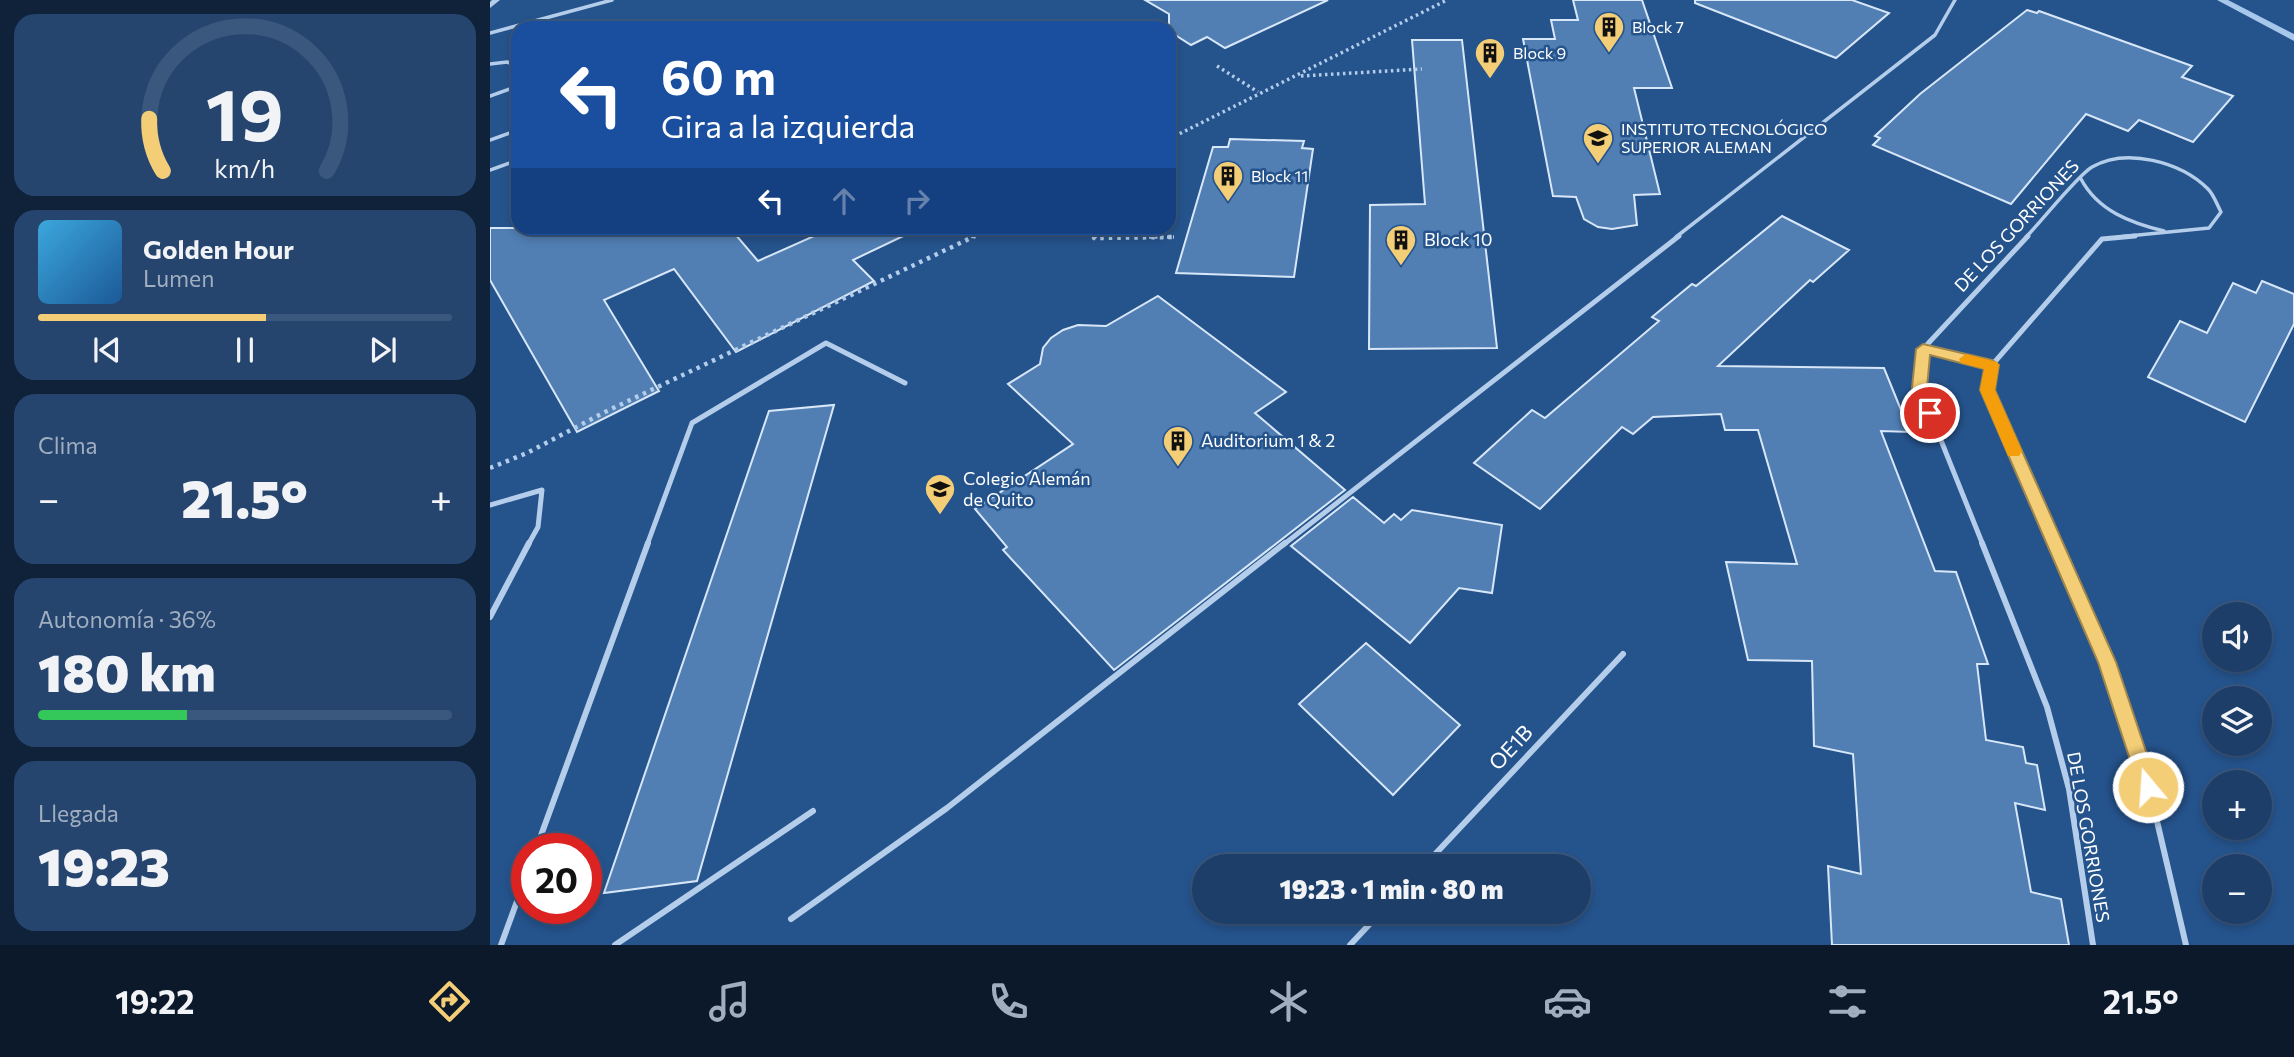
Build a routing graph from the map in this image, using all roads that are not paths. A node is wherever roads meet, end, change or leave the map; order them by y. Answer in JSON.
{"nodes":[{"id":1,"x":496,"y":0,"type":"edge"},
{"id":2,"x":612,"y":0,"type":"edge"},
{"id":3,"x":1955,"y":0,"type":"edge"},
{"id":4,"x":490,"y":6,"type":"edge"},
{"id":5,"x":534,"y":21,"type":"edge"},
{"id":6,"x":511,"y":27,"type":"edge"},
{"id":7,"x":490,"y":33,"type":"edge"},
{"id":8,"x":511,"y":63,"type":"edge"},
{"id":9,"x":490,"y":64,"type":"edge"},
{"id":10,"x":511,"y":88,"type":"edge"},
{"id":11,"x":490,"y":96,"type":"edge"},
{"id":12,"x":511,"y":132,"type":"edge"},
{"id":13,"x":490,"y":140,"type":"edge"},
{"id":14,"x":511,"y":162,"type":"edge"},
{"id":15,"x":490,"y":170,"type":"edge"},
{"id":16,"x":2081,"y":179,"type":"junction"},
{"id":17,"x":2171,"y":233,"type":"junction"},
{"id":18,"x":1923,"y":349,"type":"junction"},
{"id":19,"x":1992,"y":365,"type":"junction"},
{"id":20,"x":905,"y":383,"type":"dead end"},
{"id":21,"x":490,"y":505,"type":"edge"},
{"id":22,"x":490,"y":617,"type":"edge"},
{"id":23,"x":1623,"y":654,"type":"dead end"},
{"id":24,"x":813,"y":811,"type":"dead end"},
{"id":25,"x":542,"y":833,"type":"edge"},
{"id":26,"x":1435,"y":854,"type":"edge"},
{"id":27,"x":511,"y":916,"type":"edge"},
{"id":28,"x":791,"y":919,"type":"dead end"},
{"id":29,"x":1370,"y":924,"type":"edge"},
{"id":30,"x":500,"y":945,"type":"edge"},
{"id":31,"x":615,"y":945,"type":"edge"},
{"id":32,"x":1350,"y":945,"type":"edge"},
{"id":33,"x":2093,"y":945,"type":"edge"},
{"id":34,"x":2186,"y":945,"type":"edge"}],
"edges":[{"from":1,"to":4,"type":"street"},
{"from":2,"to":5,"type":"lane"},
{"from":3,"to":28,"type":"lane"},
{"from":6,"to":7,"type":"lane"},
{"from":8,"to":9,"type":"lane"},
{"from":10,"to":11,"type":"lane"},
{"from":12,"to":13,"type":"lane"},
{"from":14,"to":15,"type":"lane"},
{"from":16,"to":17,"type":"lane"},
{"from":16,"to":17,"type":"lane","name":"DE LOS GORRIONES"},
{"from":16,"to":18,"type":"lane","name":"DE LOS GORRIONES"},
{"from":17,"to":19,"type":"lane","name":"DE LOS GORRIONES"},
{"from":18,"to":19,"type":"lane"},
{"from":18,"to":33,"type":"lane","name":"DE LOS GORRIONES"},
{"from":19,"to":34,"type":"lane"},
{"from":20,"to":25,"type":"lane"},
{"from":21,"to":22,"type":"lane"},
{"from":23,"to":26,"type":"lane","name":"OE1B"},
{"from":24,"to":31,"type":"lane"},
{"from":27,"to":30,"type":"lane"},
{"from":29,"to":32,"type":"lane"}]}
